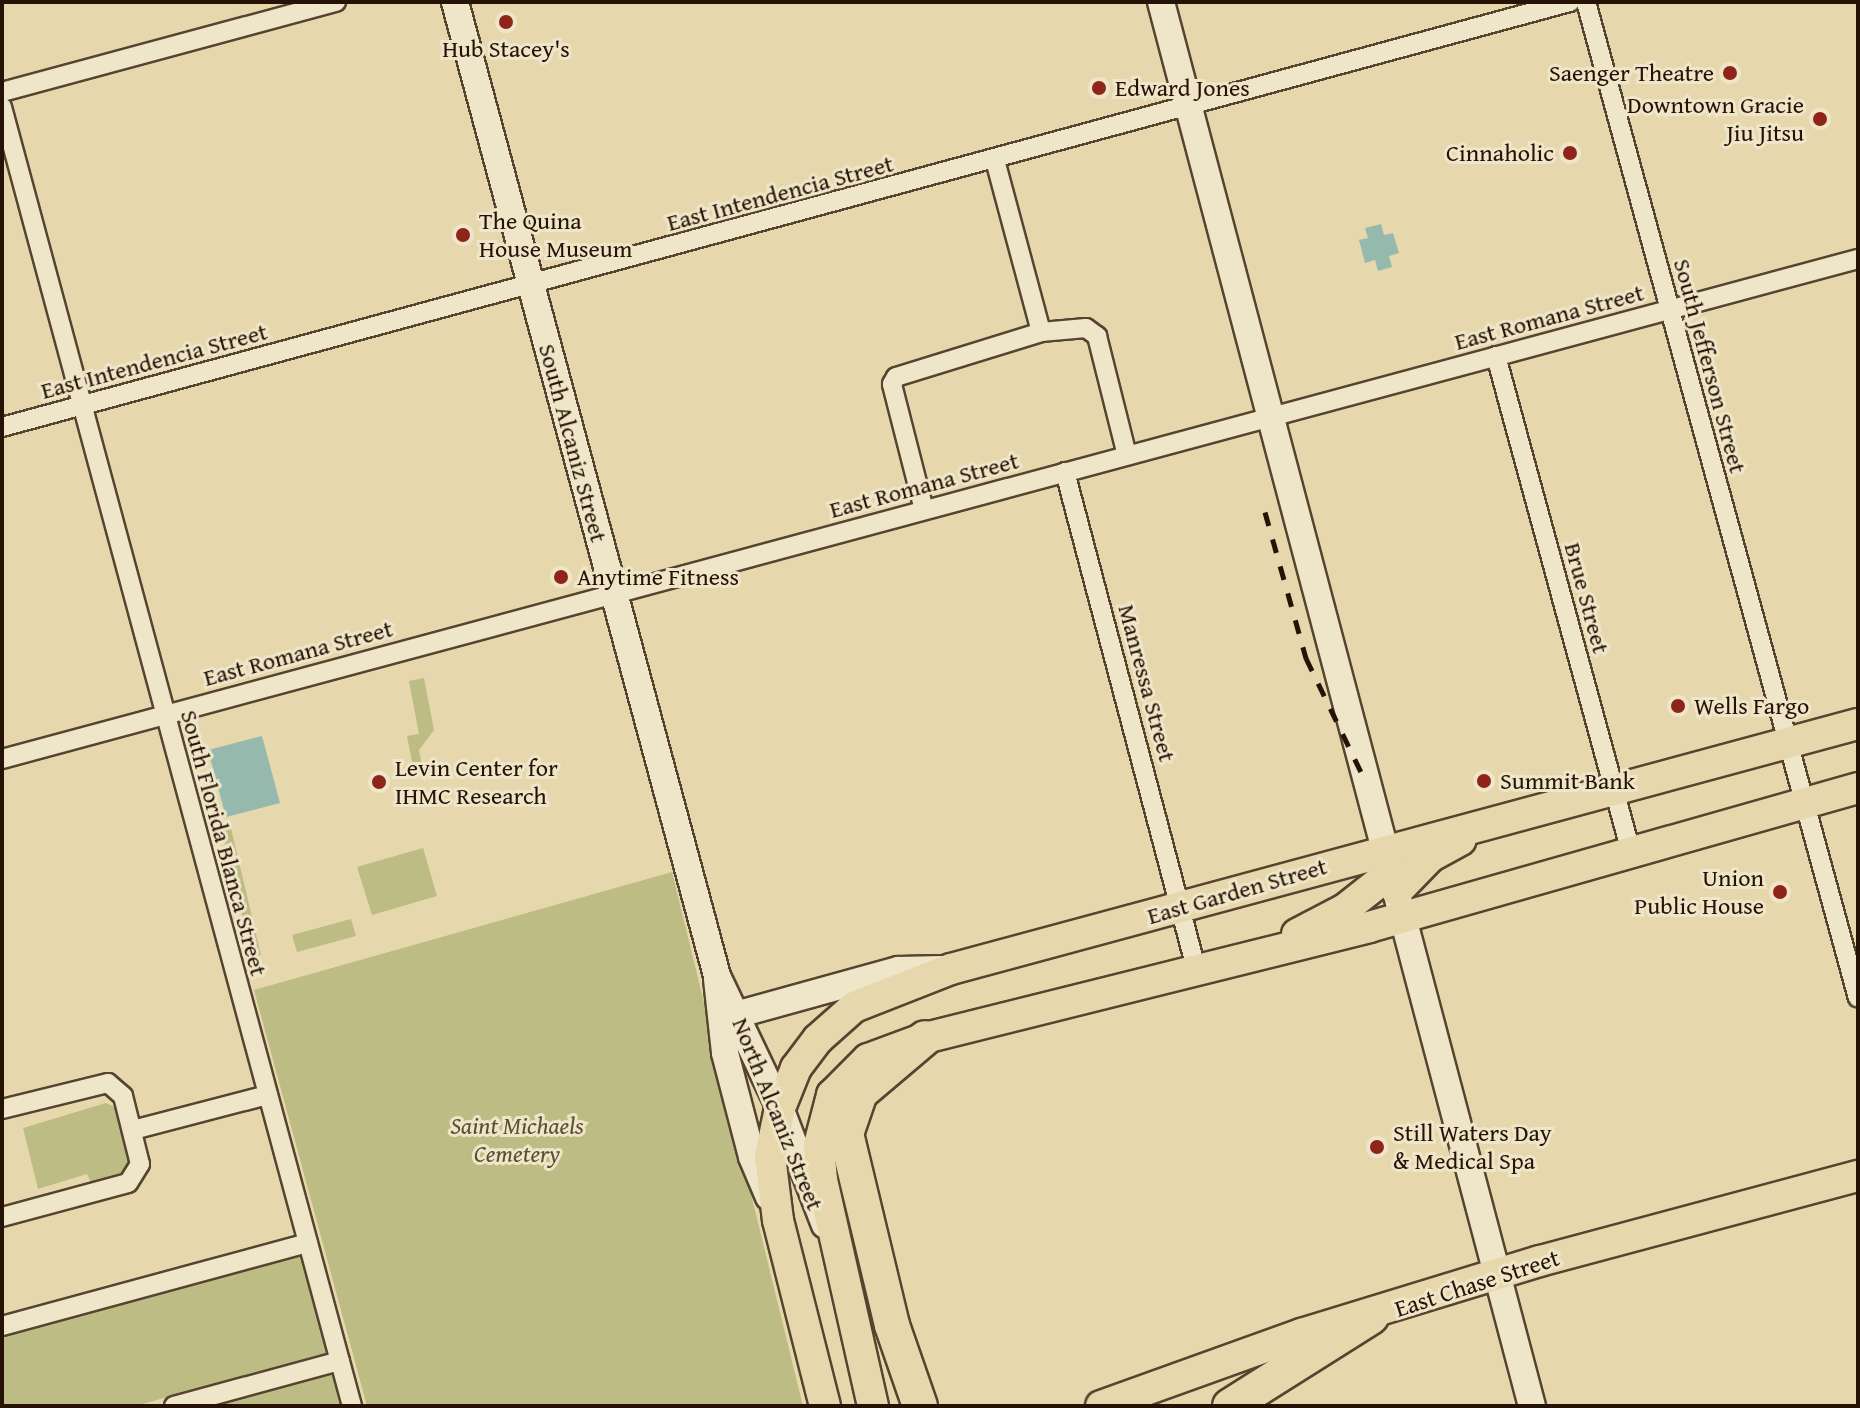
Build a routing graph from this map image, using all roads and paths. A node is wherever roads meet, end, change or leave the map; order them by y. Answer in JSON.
{"nodes":[{"id":1,"x":336,"y":2,"type":"edge"},
{"id":2,"x":455,"y":2,"type":"edge"},
{"id":3,"x":1161,"y":2,"type":"edge"},
{"id":4,"x":1570,"y":2,"type":"edge"},
{"id":5,"x":1586,"y":2,"type":"edge"},
{"id":6,"x":2,"y":92,"type":"edge"},
{"id":7,"x":2,"y":107,"type":"edge"},
{"id":8,"x":1189,"y":107,"type":"junction"},
{"id":9,"x":995,"y":160,"type":"junction"},
{"id":10,"x":1858,"y":259,"type":"edge"},
{"id":11,"x":531,"y":284,"type":"junction"},
{"id":12,"x":1670,"y":310,"type":"junction"},
{"id":13,"x":1041,"y":332,"type":"junction"},
{"id":14,"x":1496,"y":356,"type":"junction"},
{"id":15,"x":81,"y":405,"type":"junction"},
{"id":16,"x":1272,"y":420,"type":"junction"},
{"id":17,"x":2,"y":427,"type":"edge"},
{"id":18,"x":1127,"y":455,"type":"junction"},
{"id":19,"x":1065,"y":472,"type":"junction"},
{"id":20,"x":924,"y":510,"type":"junction"},
{"id":21,"x":613,"y":593,"type":"junction"},
{"id":22,"x":164,"y":713,"type":"junction"},
{"id":23,"x":1858,"y":724,"type":"edge"},
{"id":24,"x":1789,"y":743,"type":"junction"},
{"id":25,"x":2,"y":759,"type":"edge"},
{"id":26,"x":1858,"y":788,"type":"edge"},
{"id":27,"x":1615,"y":791,"type":"junction"},
{"id":28,"x":1805,"y":802,"type":"junction"},
{"id":29,"x":1487,"y":825,"type":"junction"},
{"id":30,"x":1631,"y":852,"type":"junction"},
{"id":31,"x":1394,"y":882,"type":"junction"},
{"id":32,"x":1183,"y":907,"type":"junction"},
{"id":33,"x":1249,"y":959,"type":"junction"},
{"id":34,"x":951,"y":969,"type":"junction"},
{"id":35,"x":1197,"y":972,"type":"junction"},
{"id":36,"x":717,"y":976,"type":"junction"},
{"id":37,"x":1858,"y":998,"type":"edge"},
{"id":38,"x":739,"y":1014,"type":"junction"},
{"id":39,"x":925,"y":1038,"type":"junction"},
{"id":40,"x":267,"y":1095,"type":"junction"},
{"id":41,"x":780,"y":1108,"type":"junction"},
{"id":42,"x":2,"y":1109,"type":"edge"},
{"id":43,"x":133,"y":1130,"type":"junction"},
{"id":44,"x":1858,"y":1176,"type":"edge"},
{"id":45,"x":2,"y":1217,"type":"edge"},
{"id":46,"x":778,"y":1220,"type":"junction"},
{"id":47,"x":308,"y":1243,"type":"junction"},
{"id":48,"x":837,"y":1252,"type":"junction"},
{"id":49,"x":1497,"y":1275,"type":"junction"},
{"id":50,"x":1371,"y":1317,"type":"junction"},
{"id":51,"x":2,"y":1326,"type":"edge"},
{"id":52,"x":340,"y":1361,"type":"junction"},
{"id":53,"x":1112,"y":1402,"type":"edge"},
{"id":54,"x":174,"y":1406,"type":"edge"},
{"id":55,"x":352,"y":1406,"type":"edge"},
{"id":56,"x":825,"y":1406,"type":"edge"},
{"id":57,"x":873,"y":1406,"type":"edge"},
{"id":58,"x":920,"y":1406,"type":"edge"},
{"id":59,"x":1230,"y":1406,"type":"edge"},
{"id":60,"x":1532,"y":1406,"type":"edge"}],
"edges":[{"from":1,"to":6,"type":"street"},
{"from":2,"to":11,"type":"street","name":"South Alcaniz Street"},
{"from":3,"to":8,"type":"street"},
{"from":4,"to":8,"type":"street","name":"East Intendencia Street"},
{"from":5,"to":12,"type":"street","name":"South Jefferson Street"},
{"from":7,"to":15,"type":"street","name":"South Florida Blanca Street"},
{"from":8,"to":9,"type":"street","name":"East Intendencia Street"},
{"from":8,"to":16,"type":"street"},
{"from":9,"to":11,"type":"street","name":"East Intendencia Street"},
{"from":9,"to":13,"type":"street"},
{"from":10,"to":12,"type":"street","name":"East Romana Street"},
{"from":11,"to":15,"type":"street","name":"East Intendencia Street"},
{"from":11,"to":21,"type":"street","name":"South Alcaniz Street"},
{"from":12,"to":14,"type":"street","name":"East Romana Street"},
{"from":12,"to":24,"type":"street","name":"South Jefferson Street"},
{"from":13,"to":18,"type":"street"},
{"from":13,"to":20,"type":"street"},
{"from":14,"to":16,"type":"street","name":"East Romana Street"},
{"from":14,"to":27,"type":"street","name":"Brue Street"},
{"from":15,"to":17,"type":"street","name":"East Intendencia Street"},
{"from":15,"to":22,"type":"street","name":"South Florida Blanca Street"},
{"from":16,"to":18,"type":"street","name":"East Romana Street"},
{"from":16,"to":31,"type":"street"},
{"from":18,"to":19,"type":"street","name":"East Romana Street"},
{"from":19,"to":20,"type":"street","name":"East Romana Street"},
{"from":19,"to":32,"type":"street","name":"Manressa Street"},
{"from":20,"to":21,"type":"street","name":"East Romana Street"},
{"from":21,"to":22,"type":"street","name":"East Romana Street"},
{"from":21,"to":36,"type":"street","name":"South Alcaniz Street"},
{"from":22,"to":25,"type":"street","name":"East Romana Street"},
{"from":22,"to":40,"type":"street","name":"South Florida Blanca Street"},
{"from":23,"to":24,"type":"main road","name":"East Garden Street"},
{"from":24,"to":27,"type":"main road","name":"East Garden Street"},
{"from":24,"to":28,"type":"street","name":"South Jefferson Street"},
{"from":26,"to":28,"type":"main road","name":"East Garden Street"},
{"from":27,"to":29,"type":"main road","name":"East Garden Street"},
{"from":27,"to":30,"type":"street","name":"Brue Street"},
{"from":28,"to":30,"type":"main road","name":"East Garden Street"},
{"from":28,"to":37,"type":"street","name":"South Jefferson Street"},
{"from":29,"to":31,"type":"main road","name":"East Garden Street"},
{"from":29,"to":31,"type":"main road"},
{"from":30,"to":31,"type":"main road","name":"East Garden Street"},
{"from":31,"to":32,"type":"main road","name":"East Garden Street"},
{"from":31,"to":33,"type":"main road","name":"East Garden Street"},
{"from":31,"to":33,"type":"main road"},
{"from":31,"to":49,"type":"street"},
{"from":32,"to":34,"type":"main road","name":"East Garden Street"},
{"from":32,"to":35,"type":"street","name":"Manressa Street"},
{"from":33,"to":35,"type":"main road","name":"East Garden Street"},
{"from":34,"to":38,"type":"street"},
{"from":34,"to":41,"type":"main road","name":"East Garden Street"},
{"from":35,"to":39,"type":"main road","name":"East Garden Street"},
{"from":36,"to":38,"type":"street","name":"North Alcaniz Street"},
{"from":36,"to":46,"type":"street","name":"North Alcaniz Street"},
{"from":38,"to":41,"type":"street","name":"North Alcaniz Street"},
{"from":39,"to":48,"type":"main road","name":"East Garden Street"},
{"from":39,"to":58,"type":"highway"},
{"from":40,"to":43,"type":"street"},
{"from":40,"to":47,"type":"street","name":"South Florida Blanca Street"},
{"from":41,"to":46,"type":"main road","name":"East Garden Street"},
{"from":41,"to":48,"type":"street","name":"North Alcaniz Street"},
{"from":42,"to":43,"type":"street"},
{"from":43,"to":45,"type":"street"},
{"from":44,"to":49,"type":"main road","name":"East Chase Street"},
{"from":46,"to":56,"type":"main road","name":"North Alcaniz Street"},
{"from":47,"to":51,"type":"street"},
{"from":47,"to":52,"type":"street","name":"South Florida Blanca Street"},
{"from":48,"to":57,"type":"main road","name":"North Alcaniz Street"},
{"from":49,"to":50,"type":"main road","name":"East Chase Street"},
{"from":49,"to":60,"type":"street"},
{"from":50,"to":53,"type":"main road","name":"East Chase Street"},
{"from":50,"to":59,"type":"highway"},
{"from":52,"to":54,"type":"street"},
{"from":52,"to":55,"type":"street","name":"South Florida Blanca Street"}]}
